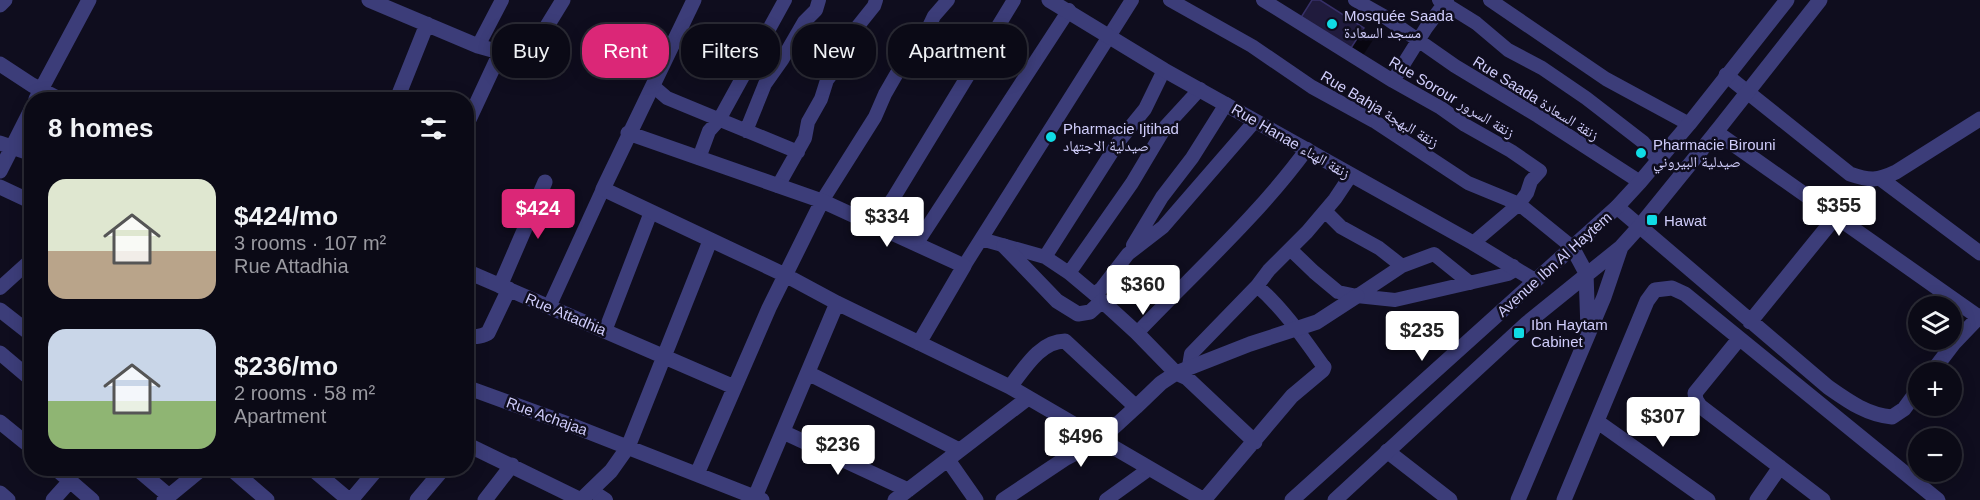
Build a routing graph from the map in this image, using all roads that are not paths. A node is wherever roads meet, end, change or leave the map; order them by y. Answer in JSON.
{"nodes":[{"id":1,"x":5,"y":0,"type":"edge"},
{"id":2,"x":89,"y":0,"type":"edge"},
{"id":3,"x":369,"y":0,"type":"edge"},
{"id":4,"x":563,"y":0,"type":"edge"},
{"id":5,"x":693,"y":0,"type":"edge"},
{"id":6,"x":785,"y":0,"type":"edge"},
{"id":7,"x":819,"y":0,"type":"edge"},
{"id":8,"x":876,"y":0,"type":"edge"},
{"id":9,"x":948,"y":0,"type":"edge"},
{"id":10,"x":1014,"y":0,"type":"edge"},
{"id":11,"x":1049,"y":0,"type":"edge"},
{"id":12,"x":1132,"y":0,"type":"edge"},
{"id":13,"x":1170,"y":0,"type":"edge"},
{"id":14,"x":1263,"y":0,"type":"edge"},
{"id":15,"x":1355,"y":0,"type":"edge"},
{"id":16,"x":1490,"y":0,"type":"edge"},
{"id":17,"x":1787,"y":0,"type":"edge"},
{"id":18,"x":1820,"y":0,"type":"edge"},
{"id":19,"x":498,"y":1,"type":"edge"},
{"id":20,"x":1444,"y":1,"type":"edge"},
{"id":21,"x":0,"y":5,"type":"edge"},
{"id":22,"x":1069,"y":10,"type":"junction"},
{"id":23,"x":427,"y":24,"type":"junction"},
{"id":24,"x":548,"y":24,"type":"edge"},
{"id":25,"x":1109,"y":35,"type":"junction"},
{"id":26,"x":1419,"y":41,"type":"junction"},
{"id":27,"x":478,"y":46,"type":"junction"},
{"id":28,"x":492,"y":50,"type":"edge"},
{"id":29,"x":0,"y":64,"type":"edge"},
{"id":30,"x":492,"y":70,"type":"edge"},
{"id":31,"x":1164,"y":70,"type":"junction"},
{"id":32,"x":1725,"y":75,"type":"junction"},
{"id":33,"x":1393,"y":81,"type":"junction"},
{"id":34,"x":653,"y":86,"type":"junction"},
{"id":35,"x":1200,"y":88,"type":"junction"},
{"id":36,"x":36,"y":92,"type":"edge"},
{"id":37,"x":40,"y":92,"type":"edge"},
{"id":38,"x":400,"y":92,"type":"edge"},
{"id":39,"x":1746,"y":92,"type":"junction"},
{"id":40,"x":1226,"y":104,"type":"junction"},
{"id":41,"x":474,"y":109,"type":"edge"},
{"id":42,"x":24,"y":119,"type":"edge"},
{"id":43,"x":1980,"y":119,"type":"edge"},
{"id":44,"x":719,"y":120,"type":"junction"},
{"id":45,"x":1255,"y":121,"type":"junction"},
{"id":46,"x":1689,"y":124,"type":"junction"},
{"id":47,"x":746,"y":131,"type":"junction"},
{"id":48,"x":1716,"y":132,"type":"junction"},
{"id":49,"x":628,"y":133,"type":"junction"},
{"id":50,"x":5,"y":145,"type":"edge"},
{"id":51,"x":1307,"y":149,"type":"junction"},
{"id":52,"x":24,"y":151,"type":"edge"},
{"id":53,"x":798,"y":152,"type":"junction"},
{"id":54,"x":699,"y":158,"type":"junction"},
{"id":55,"x":1658,"y":160,"type":"junction"},
{"id":56,"x":0,"y":171,"type":"edge"},
{"id":57,"x":1351,"y":175,"type":"junction"},
{"id":58,"x":1881,"y":179,"type":"junction"},
{"id":59,"x":545,"y":182,"type":"dead end"},
{"id":60,"x":1640,"y":183,"type":"junction"},
{"id":61,"x":778,"y":186,"type":"junction"},
{"id":62,"x":0,"y":187,"type":"edge"},
{"id":63,"x":603,"y":189,"type":"junction"},
{"id":64,"x":24,"y":198,"type":"edge"},
{"id":65,"x":822,"y":201,"type":"junction"},
{"id":66,"x":1519,"y":204,"type":"junction"},
{"id":67,"x":1617,"y":207,"type":"junction"},
{"id":68,"x":1325,"y":211,"type":"junction"},
{"id":69,"x":651,"y":212,"type":"junction"},
{"id":70,"x":1837,"y":215,"type":"junction"},
{"id":71,"x":875,"y":225,"type":"junction"},
{"id":72,"x":1639,"y":227,"type":"junction"},
{"id":73,"x":710,"y":240,"type":"junction"},
{"id":74,"x":981,"y":240,"type":"junction"},
{"id":75,"x":917,"y":243,"type":"junction"},
{"id":76,"x":1473,"y":243,"type":"junction"},
{"id":77,"x":1005,"y":246,"type":"junction"},
{"id":78,"x":1621,"y":247,"type":"junction"},
{"id":79,"x":1572,"y":248,"type":"junction"},
{"id":80,"x":1290,"y":249,"type":"junction"},
{"id":81,"x":1128,"y":254,"type":"junction"},
{"id":82,"x":1980,"y":254,"type":"edge"},
{"id":83,"x":1045,"y":257,"type":"junction"},
{"id":84,"x":964,"y":266,"type":"junction"},
{"id":85,"x":1402,"y":266,"type":"junction"},
{"id":86,"x":1513,"y":266,"type":"junction"},
{"id":87,"x":24,"y":267,"type":"edge"},
{"id":88,"x":1069,"y":273,"type":"junction"},
{"id":89,"x":1586,"y":273,"type":"junction"},
{"id":90,"x":474,"y":274,"type":"edge"},
{"id":91,"x":785,"y":275,"type":"junction"},
{"id":92,"x":1534,"y":280,"type":"junction"},
{"id":93,"x":1470,"y":283,"type":"junction"},
{"id":94,"x":1257,"y":286,"type":"junction"},
{"id":95,"x":0,"y":288,"type":"edge"},
{"id":96,"x":505,"y":288,"type":"junction"},
{"id":97,"x":1357,"y":296,"type":"junction"},
{"id":98,"x":1098,"y":298,"type":"junction"},
{"id":99,"x":837,"y":303,"type":"junction"},
{"id":100,"x":549,"y":307,"type":"junction"},
{"id":101,"x":0,"y":309,"type":"edge"},
{"id":102,"x":1980,"y":317,"type":"edge"},
{"id":103,"x":1750,"y":322,"type":"junction"},
{"id":104,"x":24,"y":328,"type":"edge"},
{"id":105,"x":1296,"y":330,"type":"junction"},
{"id":106,"x":605,"y":331,"type":"junction"},
{"id":107,"x":1137,"y":333,"type":"junction"},
{"id":108,"x":1588,"y":333,"type":"junction"},
{"id":109,"x":474,"y":337,"type":"edge"},
{"id":110,"x":1739,"y":339,"type":"junction"},
{"id":111,"x":919,"y":343,"type":"junction"},
{"id":112,"x":0,"y":353,"type":"edge"},
{"id":113,"x":665,"y":357,"type":"junction"},
{"id":114,"x":1940,"y":362,"type":"edge"},
{"id":115,"x":1324,"y":367,"type":"joint"},
{"id":116,"x":1183,"y":370,"type":"junction"},
{"id":117,"x":24,"y":373,"type":"edge"},
{"id":118,"x":807,"y":373,"type":"junction"},
{"id":119,"x":734,"y":387,"type":"junction"},
{"id":120,"x":1010,"y":387,"type":"junction"},
{"id":121,"x":474,"y":390,"type":"edge"},
{"id":122,"x":1028,"y":398,"type":"junction"},
{"id":123,"x":1908,"y":404,"type":"edge"},
{"id":124,"x":1136,"y":407,"type":"junction"},
{"id":125,"x":0,"y":422,"type":"edge"},
{"id":126,"x":1598,"y":422,"type":"junction"},
{"id":127,"x":783,"y":432,"type":"junction"},
{"id":128,"x":1100,"y":440,"type":"junction"},
{"id":129,"x":24,"y":442,"type":"edge"},
{"id":130,"x":1255,"y":442,"type":"junction"},
{"id":131,"x":628,"y":447,"type":"junction"},
{"id":132,"x":474,"y":448,"type":"edge"},
{"id":133,"x":1387,"y":451,"type":"junction"},
{"id":134,"x":954,"y":455,"type":"junction"},
{"id":135,"x":512,"y":465,"type":"junction"},
{"id":136,"x":1780,"y":467,"type":"junction"},
{"id":137,"x":1149,"y":469,"type":"junction"},
{"id":138,"x":698,"y":474,"type":"junction"},
{"id":139,"x":72,"y":476,"type":"edge"},
{"id":140,"x":146,"y":476,"type":"edge"},
{"id":141,"x":192,"y":476,"type":"edge"},
{"id":142,"x":239,"y":476,"type":"edge"},
{"id":143,"x":320,"y":476,"type":"edge"},
{"id":144,"x":371,"y":476,"type":"edge"},
{"id":145,"x":437,"y":476,"type":"edge"},
{"id":146,"x":908,"y":490,"type":"junction"},
{"id":147,"x":0,"y":493,"type":"edge"},
{"id":148,"x":172,"y":497,"type":"edge"},
{"id":149,"x":585,"y":497,"type":"edge"},
{"id":150,"x":759,"y":498,"type":"edge"},
{"id":151,"x":8,"y":500,"type":"edge"},
{"id":152,"x":53,"y":500,"type":"edge"},
{"id":153,"x":92,"y":500,"type":"edge"},
{"id":154,"x":267,"y":500,"type":"edge"},
{"id":155,"x":350,"y":500,"type":"edge"},
{"id":156,"x":417,"y":500,"type":"edge"},
{"id":157,"x":485,"y":500,"type":"edge"},
{"id":158,"x":606,"y":500,"type":"edge"},
{"id":159,"x":895,"y":500,"type":"edge"},
{"id":160,"x":976,"y":500,"type":"edge"},
{"id":161,"x":1003,"y":500,"type":"edge"},
{"id":162,"x":1106,"y":500,"type":"edge"},
{"id":163,"x":1204,"y":500,"type":"edge"},
{"id":164,"x":1292,"y":500,"type":"edge"},
{"id":165,"x":1335,"y":500,"type":"edge"},
{"id":166,"x":1450,"y":500,"type":"edge"},
{"id":167,"x":1518,"y":500,"type":"edge"},
{"id":168,"x":1564,"y":500,"type":"edge"},
{"id":169,"x":1708,"y":500,"type":"edge"},
{"id":170,"x":1756,"y":500,"type":"edge"},
{"id":171,"x":1823,"y":500,"type":"edge"},
{"id":172,"x":1938,"y":500,"type":"edge"}],
"edges":[{"from":1,"to":21,"type":"street"},
{"from":2,"to":37,"type":"street"},
{"from":3,"to":23,"type":"street"},
{"from":4,"to":24,"type":"street"},
{"from":5,"to":34,"type":"street"},
{"from":6,"to":44,"type":"street"},
{"from":7,"to":47,"type":"street"},
{"from":8,"to":53,"type":"street"},
{"from":9,"to":65,"type":"street"},
{"from":10,"to":71,"type":"street"},
{"from":11,"to":22,"type":"street","name":"Rue Hanae زنقة الهناء"},
{"from":12,"to":25,"type":"street"},
{"from":13,"to":66,"type":"street","name":"Rue Bahja زنقة البهجة"},
{"from":14,"to":33,"type":"street","name":"Rue Sorour زنقة السرور"},
{"from":15,"to":26,"type":"street","name":"Rue Saada زنقة السعادة"},
{"from":16,"to":46,"type":"street"},
{"from":17,"to":32,"type":"street","name":"Avenue Ibn Al Haytem"},
{"from":18,"to":39,"type":"street","name":"Avenue Ibn Al Haytem"},
{"from":19,"to":27,"type":"street"},
{"from":20,"to":26,"type":"street"},
{"from":20,"to":55,"type":"street"},
{"from":22,"to":25,"type":"street","name":"Rue Hanae زنقة الهناء"},
{"from":22,"to":75,"type":"street"},
{"from":23,"to":27,"type":"street"},
{"from":23,"to":38,"type":"street"},
{"from":25,"to":31,"type":"street","name":"Rue Hanae زنقة الهناء"},
{"from":25,"to":74,"type":"street"},
{"from":26,"to":33,"type":"street"},
{"from":26,"to":60,"type":"street","name":"Rue Saada زنقة السعادة"},
{"from":27,"to":28,"type":"street"},
{"from":29,"to":36,"type":"street"},
{"from":30,"to":41,"type":"street"},
{"from":31,"to":35,"type":"street","name":"Rue Hanae زنقة الهناء"},
{"from":31,"to":83,"type":"street"},
{"from":32,"to":39,"type":"street"},
{"from":32,"to":46,"type":"street","name":"Avenue Ibn Al Haytem"},
{"from":33,"to":66,"type":"street","name":"Rue Sorour زنقة السرور"},
{"from":34,"to":44,"type":"street"},
{"from":34,"to":49,"type":"street"},
{"from":35,"to":40,"type":"street","name":"Rue Hanae زنقة الهناء"},
{"from":35,"to":88,"type":"street"},
{"from":39,"to":48,"type":"street","name":"Avenue Ibn Al Haytem"},
{"from":39,"to":58,"type":"street"},
{"from":40,"to":45,"type":"street","name":"Rue Hanae زنقة الهناء"},
{"from":40,"to":81,"type":"street"},
{"from":42,"to":50,"type":"street"},
{"from":43,"to":58,"type":"street"},
{"from":44,"to":47,"type":"street"},
{"from":44,"to":54,"type":"street"},
{"from":45,"to":51,"type":"street","name":"Rue Hanae زنقة الهناء"},
{"from":45,"to":81,"type":"street"},
{"from":46,"to":55,"type":"street","name":"Avenue Ibn Al Haytem"},
{"from":47,"to":53,"type":"street"},
{"from":48,"to":70,"type":"street"},
{"from":48,"to":72,"type":"street","name":"Avenue Ibn Al Haytem"},
{"from":49,"to":54,"type":"street"},
{"from":49,"to":63,"type":"street"},
{"from":50,"to":52,"type":"street"},
{"from":50,"to":56,"type":"street"},
{"from":51,"to":57,"type":"street","name":"Rue Hanae زنقة الهناء"},
{"from":51,"to":107,"type":"street"},
{"from":53,"to":61,"type":"street"},
{"from":54,"to":61,"type":"street"},
{"from":55,"to":60,"type":"street","name":"Avenue Ibn Al Haytem"},
{"from":57,"to":68,"type":"street"},
{"from":57,"to":76,"type":"street","name":"Rue Hanae زنقة الهناء"},
{"from":58,"to":82,"type":"street"},
{"from":59,"to":96,"type":"street"},
{"from":60,"to":67,"type":"street","name":"Avenue Ibn Al Haytem"},
{"from":61,"to":65,"type":"street"},
{"from":62,"to":64,"type":"street"},
{"from":63,"to":69,"type":"street"},
{"from":63,"to":100,"type":"street"},
{"from":65,"to":71,"type":"street"},
{"from":65,"to":91,"type":"street"},
{"from":66,"to":76,"type":"street","name":"Rue Sorour زنقة السرور"},
{"from":66,"to":79,"type":"street","name":"Rue Bahja زنقة البهجة"},
{"from":67,"to":72,"type":"street"},
{"from":67,"to":79,"type":"street","name":"Avenue Ibn Al Haytem"},
{"from":68,"to":80,"type":"street"},
{"from":68,"to":85,"type":"street"},
{"from":69,"to":73,"type":"street"},
{"from":69,"to":106,"type":"street"},
{"from":70,"to":102,"type":"street"},
{"from":70,"to":103,"type":"street"},
{"from":71,"to":75,"type":"street"},
{"from":72,"to":78,"type":"street","name":"Avenue Ibn Al Haytem"},
{"from":72,"to":103,"type":"street"},
{"from":73,"to":91,"type":"street"},
{"from":73,"to":113,"type":"street"},
{"from":74,"to":77,"type":"street"},
{"from":74,"to":84,"type":"street"},
{"from":75,"to":84,"type":"street"},
{"from":76,"to":86,"type":"street","name":"Rue Hanae زنقة الهناء"},
{"from":77,"to":83,"type":"street"},
{"from":77,"to":98,"type":"street"},
{"from":78,"to":89,"type":"street","name":"Avenue Ibn Al Haytem"},
{"from":78,"to":108,"type":"street"},
{"from":79,"to":89,"type":"street"},
{"from":79,"to":92,"type":"street","name":"Avenue Ibn Al Haytem"},
{"from":80,"to":94,"type":"street"},
{"from":80,"to":97,"type":"street"},
{"from":81,"to":98,"type":"street"},
{"from":83,"to":88,"type":"street"},
{"from":84,"to":111,"type":"street"},
{"from":85,"to":93,"type":"street"},
{"from":85,"to":97,"type":"street"},
{"from":86,"to":92,"type":"street","name":"Rue Hanae زنقة الهناء"},
{"from":86,"to":93,"type":"street"},
{"from":87,"to":95,"type":"street"},
{"from":88,"to":98,"type":"street"},
{"from":89,"to":108,"type":"street"},
{"from":89,"to":133,"type":"street","name":"Avenue Ibn Al Haytem"},
{"from":90,"to":96,"type":"street","name":"Rue Attadhia"},
{"from":91,"to":99,"type":"street"},
{"from":91,"to":119,"type":"street"},
{"from":92,"to":164,"type":"street","name":"Avenue Ibn Al Haytem"},
{"from":93,"to":97,"type":"street"},
{"from":94,"to":105,"type":"street"},
{"from":94,"to":116,"type":"street"},
{"from":96,"to":100,"type":"street","name":"Rue Attadhia"},
{"from":96,"to":109,"type":"street"},
{"from":97,"to":105,"type":"street"},
{"from":98,"to":107,"type":"street"},
{"from":99,"to":111,"type":"street"},
{"from":99,"to":118,"type":"street"},
{"from":100,"to":106,"type":"street","name":"Rue Attadhia"},
{"from":101,"to":104,"type":"street"},
{"from":102,"to":114,"type":"street"},
{"from":103,"to":123,"type":"street"},
{"from":105,"to":115,"type":"street"},
{"from":105,"to":116,"type":"street"},
{"from":106,"to":113,"type":"street","name":"Rue Attadhia"},
{"from":107,"to":116,"type":"street"},
{"from":108,"to":167,"type":"street"},
{"from":110,"to":126,"type":"street"},
{"from":110,"to":136,"type":"street"},
{"from":110,"to":172,"type":"street"},
{"from":111,"to":120,"type":"street"},
{"from":112,"to":117,"type":"street"},
{"from":113,"to":119,"type":"street","name":"Rue Attadhia"},
{"from":113,"to":131,"type":"street"},
{"from":115,"to":130,"type":"street"},
{"from":116,"to":124,"type":"street"},
{"from":116,"to":130,"type":"street"},
{"from":118,"to":127,"type":"street"},
{"from":118,"to":134,"type":"street"},
{"from":119,"to":138,"type":"street"},
{"from":120,"to":122,"type":"street"},
{"from":120,"to":124,"type":"street"},
{"from":121,"to":131,"type":"street","name":"Rue Achajaa"},
{"from":122,"to":128,"type":"street"},
{"from":122,"to":134,"type":"street"},
{"from":124,"to":128,"type":"street"},
{"from":125,"to":129,"type":"street"},
{"from":126,"to":168,"type":"street"},
{"from":126,"to":169,"type":"street"},
{"from":127,"to":146,"type":"street"},
{"from":127,"to":150,"type":"street"},
{"from":128,"to":137,"type":"street"},
{"from":128,"to":161,"type":"street"},
{"from":130,"to":163,"type":"street"},
{"from":131,"to":138,"type":"street","name":"Rue Achajaa"},
{"from":131,"to":149,"type":"street"},
{"from":132,"to":135,"type":"street"},
{"from":133,"to":165,"type":"street","name":"Avenue Ibn Al Haytem"},
{"from":133,"to":166,"type":"street"},
{"from":134,"to":146,"type":"street"},
{"from":134,"to":160,"type":"street"},
{"from":135,"to":149,"type":"street"},
{"from":135,"to":157,"type":"street"},
{"from":136,"to":170,"type":"street"},
{"from":136,"to":171,"type":"street"},
{"from":137,"to":162,"type":"street"},
{"from":137,"to":163,"type":"street"},
{"from":138,"to":150,"type":"street","name":"Rue Achajaa"},
{"from":139,"to":152,"type":"street"},
{"from":139,"to":153,"type":"street"},
{"from":140,"to":148,"type":"street"},
{"from":141,"to":148,"type":"street"},
{"from":142,"to":154,"type":"street"},
{"from":143,"to":155,"type":"street"},
{"from":144,"to":155,"type":"street"},
{"from":145,"to":156,"type":"street"},
{"from":146,"to":159,"type":"street"},
{"from":147,"to":151,"type":"street"},
{"from":149,"to":158,"type":"street"}]}
